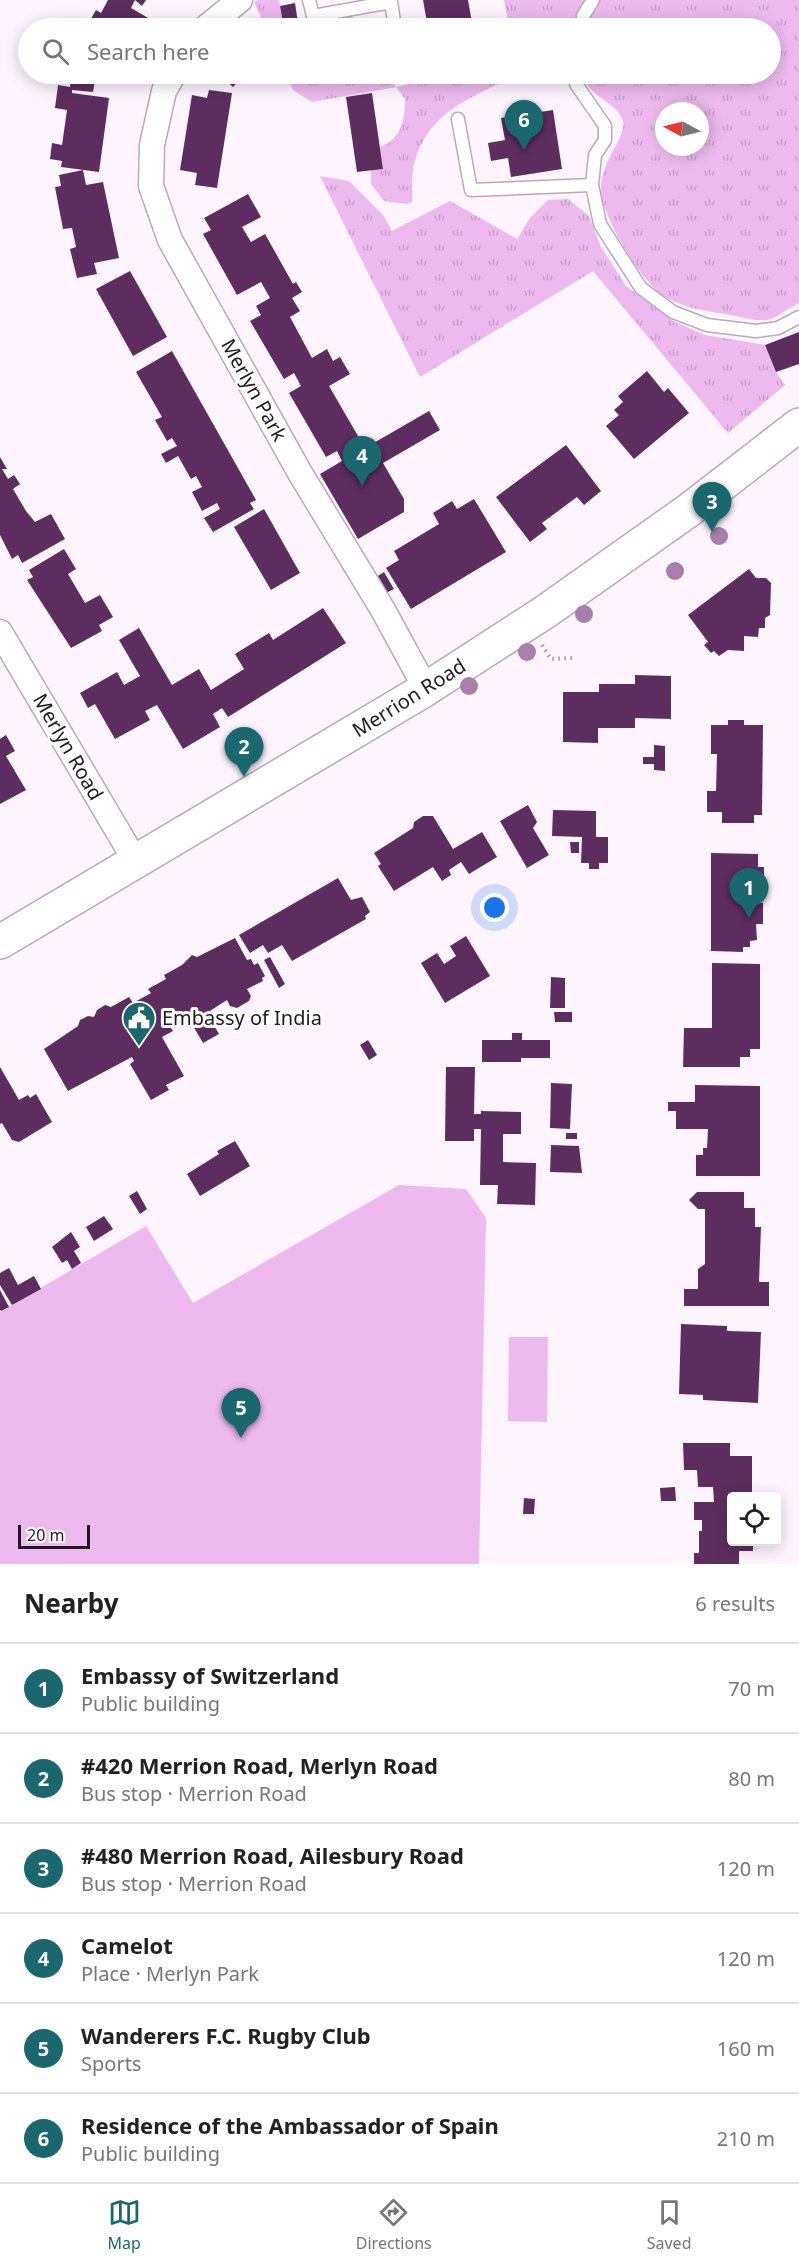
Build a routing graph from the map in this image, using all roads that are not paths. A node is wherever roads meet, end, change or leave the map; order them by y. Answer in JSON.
{"nodes":[{"id":1,"x":240,"y":0,"type":"edge"},
{"id":2,"x":309,"y":0,"type":"edge"},
{"id":3,"x":593,"y":0,"type":"edge"},
{"id":4,"x":218,"y":18,"type":"edge"},
{"id":5,"x":393,"y":18,"type":"edge"},
{"id":6,"x":583,"y":18,"type":"edge"},
{"id":7,"x":168,"y":84,"type":"edge"},
{"id":8,"x":576,"y":84,"type":"edge"},
{"id":9,"x":458,"y":120,"type":"dead end"},
{"id":10,"x":592,"y":185,"type":"junction"},
{"id":11,"x":799,"y":317,"type":"edge"},
{"id":12,"x":799,"y":424,"type":"edge"},
{"id":13,"x":799,"y":451,"type":"edge"},
{"id":14,"x":763,"y":455,"type":"junction"},
{"id":15,"x":2,"y":640,"type":"edge"},
{"id":16,"x":426,"y":689,"type":"junction"},
{"id":17,"x":135,"y":862,"type":"junction"},
{"id":18,"x":0,"y":942,"type":"edge"}],
"edges":[{"from":1,"to":4,"type":"street"},
{"from":2,"to":5,"type":"lane"},
{"from":3,"to":6,"type":"lane"},
{"from":7,"to":16,"type":"street","name":"Merlyn Park"},
{"from":8,"to":10,"type":"lane"},
{"from":9,"to":10,"type":"lane"},
{"from":10,"to":11,"type":"lane"},
{"from":12,"to":14,"type":"main road","name":"Merrion Road"},
{"from":13,"to":14,"type":"main road"},
{"from":14,"to":16,"type":"main road","name":"Merrion Road"},
{"from":15,"to":17,"type":"street","name":"Merlyn Road"},
{"from":16,"to":17,"type":"main road","name":"Merrion Road"},
{"from":17,"to":18,"type":"main road","name":"Merrion Road"}]}
